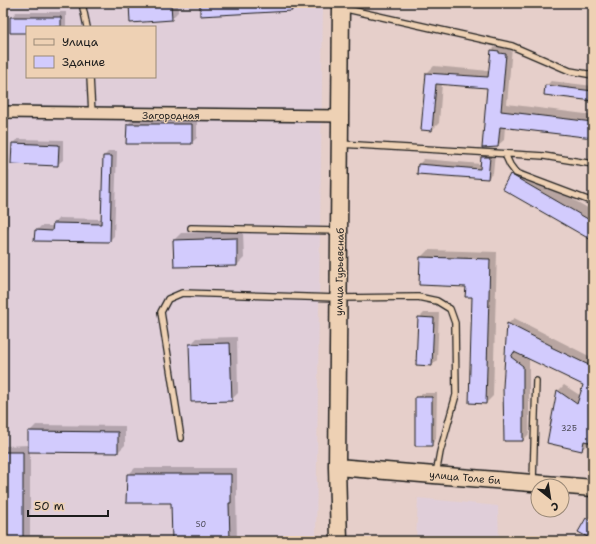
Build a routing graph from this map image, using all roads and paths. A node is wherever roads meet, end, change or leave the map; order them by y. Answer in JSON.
{"nodes":[{"id":1,"x":82,"y":3,"type":"edge"},
{"id":2,"x":341,"y":6,"type":"edge"},
{"id":3,"x":87,"y":26,"type":"edge"},
{"id":4,"x":593,"y":74,"type":"edge"},
{"id":5,"x":90,"y":78,"type":"edge"},
{"id":6,"x":3,"y":112,"type":"edge"},
{"id":7,"x":92,"y":114,"type":"junction"},
{"id":8,"x":339,"y":116,"type":"junction"},
{"id":9,"x":340,"y":144,"type":"junction"},
{"id":10,"x":505,"y":154,"type":"junction"},
{"id":11,"x":593,"y":164,"type":"edge"},
{"id":12,"x":593,"y":202,"type":"edge"},
{"id":13,"x":191,"y":228,"type":"dead end"},
{"id":14,"x":339,"y":231,"type":"junction"},
{"id":15,"x":338,"y":298,"type":"junction"},
{"id":16,"x":536,"y":381,"type":"dead end"},
{"id":17,"x":181,"y":438,"type":"dead end"},
{"id":18,"x":337,"y":467,"type":"junction"},
{"id":19,"x":436,"y":475,"type":"junction"},
{"id":20,"x":533,"y":478,"type":"edge"},
{"id":21,"x":530,"y":483,"type":"edge"},
{"id":22,"x":570,"y":486,"type":"edge"},
{"id":23,"x":593,"y":488,"type":"edge"},
{"id":24,"x":339,"y":541,"type":"edge"}],
"edges":[{"from":1,"to":3,"type":"lane"},
{"from":2,"to":4,"type":"lane"},
{"from":2,"to":8,"type":"street","name":"улица Гурьевснаб"},
{"from":5,"to":7,"type":"lane"},
{"from":6,"to":7,"type":"street","name":"Загородная"},
{"from":7,"to":8,"type":"street","name":"Загородная"},
{"from":8,"to":9,"type":"street","name":"улица Гурьевснаб"},
{"from":9,"to":10,"type":"lane"},
{"from":9,"to":14,"type":"street","name":"улица Гурьевснаб"},
{"from":10,"to":11,"type":"lane"},
{"from":10,"to":12,"type":"lane"},
{"from":13,"to":14,"type":"lane"},
{"from":14,"to":15,"type":"street","name":"улица Гурьевснаб"},
{"from":15,"to":17,"type":"lane"},
{"from":15,"to":18,"type":"street","name":"улица Гурьевснаб"},
{"from":15,"to":19,"type":"lane"},
{"from":16,"to":20,"type":"lane"},
{"from":18,"to":19,"type":"street","name":"улица Толе би"},
{"from":18,"to":24,"type":"street","name":"улица Гурьевснаб"},
{"from":19,"to":21,"type":"street","name":"улица Толе би"},
{"from":22,"to":23,"type":"street","name":"улица Толе би"}]}
